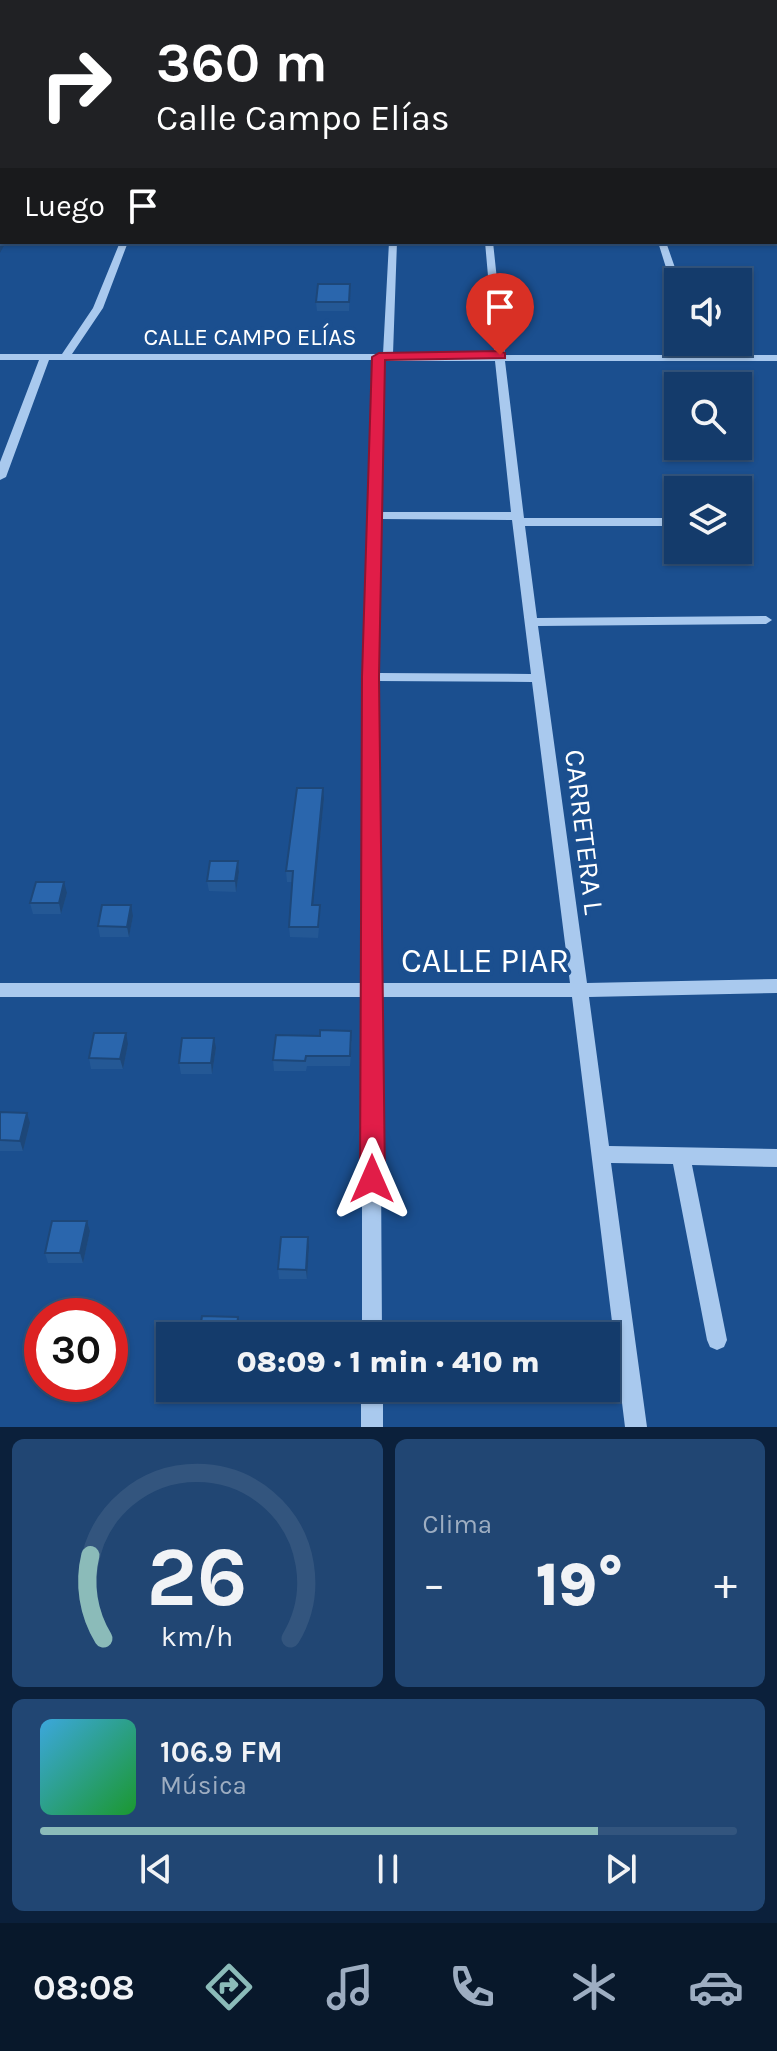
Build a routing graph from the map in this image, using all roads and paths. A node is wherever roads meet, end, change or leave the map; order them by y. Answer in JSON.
{"nodes":[{"id":1,"x":123,"y":244,"type":"edge"},
{"id":2,"x":393,"y":244,"type":"edge"},
{"id":3,"x":489,"y":244,"type":"edge"},
{"id":4,"x":663,"y":244,"type":"edge"},
{"id":5,"x":671,"y":268,"type":"edge"},
{"id":6,"x":500,"y":355,"type":"junction"},
{"id":7,"x":0,"y":357,"type":"edge"},
{"id":8,"x":45,"y":357,"type":"junction"},
{"id":9,"x":65,"y":357,"type":"junction"},
{"id":10,"x":383,"y":357,"type":"junction"},
{"id":11,"x":703,"y":358,"type":"joint"},
{"id":12,"x":777,"y":358,"type":"edge"},
{"id":13,"x":0,"y":477,"type":"edge"},
{"id":14,"x":374,"y":515,"type":"junction"},
{"id":15,"x":518,"y":519,"type":"junction"},
{"id":16,"x":664,"y":522,"type":"edge"},
{"id":17,"x":766,"y":620,"type":"dead end"},
{"id":18,"x":532,"y":622,"type":"junction"},
{"id":19,"x":370,"y":677,"type":"junction"},
{"id":20,"x":539,"y":678,"type":"junction"},
{"id":21,"x":777,"y":986,"type":"edge"},
{"id":22,"x":0,"y":990,"type":"edge"},
{"id":23,"x":372,"y":990,"type":"junction"},
{"id":24,"x":579,"y":990,"type":"junction"},
{"id":25,"x":601,"y":1154,"type":"junction"},
{"id":26,"x":681,"y":1156,"type":"junction"},
{"id":27,"x":777,"y":1158,"type":"edge"},
{"id":28,"x":372,"y":1322,"type":"edge"},
{"id":29,"x":717,"y":1340,"type":"dead end"},
{"id":30,"x":372,"y":1402,"type":"edge"},
{"id":31,"x":372,"y":1427,"type":"edge"},
{"id":32,"x":636,"y":1427,"type":"edge"}],
"edges":[{"from":1,"to":9,"type":"street"},
{"from":2,"to":10,"type":"street"},
{"from":3,"to":6,"type":"street","name":"CARRETERA L"},
{"from":4,"to":5,"type":"street"},
{"from":6,"to":10,"type":"street","name":"CALLE CAMPO ELÍAS"},
{"from":6,"to":11,"type":"street","name":"CALLE CAMPO ELÍAS"},
{"from":6,"to":15,"type":"street","name":"CARRETERA L"},
{"from":7,"to":8,"type":"street","name":"CALLE CAMPO ELÍAS"},
{"from":8,"to":9,"type":"street","name":"CALLE CAMPO ELÍAS"},
{"from":8,"to":13,"type":"street"},
{"from":9,"to":10,"type":"street","name":"CALLE CAMPO ELÍAS"},
{"from":10,"to":14,"type":"street"},
{"from":11,"to":12,"type":"street","name":"CALLE CAMPO ELÍAS"},
{"from":14,"to":15,"type":"street"},
{"from":14,"to":19,"type":"street"},
{"from":15,"to":16,"type":"street"},
{"from":15,"to":18,"type":"street","name":"CARRETERA L"},
{"from":17,"to":18,"type":"street"},
{"from":18,"to":20,"type":"street","name":"CARRETERA L"},
{"from":19,"to":20,"type":"street"},
{"from":19,"to":23,"type":"street"},
{"from":20,"to":24,"type":"street","name":"CARRETERA L"},
{"from":21,"to":24,"type":"street","name":"CALLE PIAR"},
{"from":22,"to":23,"type":"street","name":"CALLE PIAR"},
{"from":23,"to":24,"type":"street","name":"CALLE PIAR"},
{"from":23,"to":28,"type":"street"},
{"from":24,"to":25,"type":"street","name":"CARRETERA L"},
{"from":25,"to":26,"type":"street"},
{"from":25,"to":32,"type":"street","name":"CARRETERA L"},
{"from":26,"to":27,"type":"street"},
{"from":26,"to":29,"type":"street"},
{"from":30,"to":31,"type":"street"}]}
